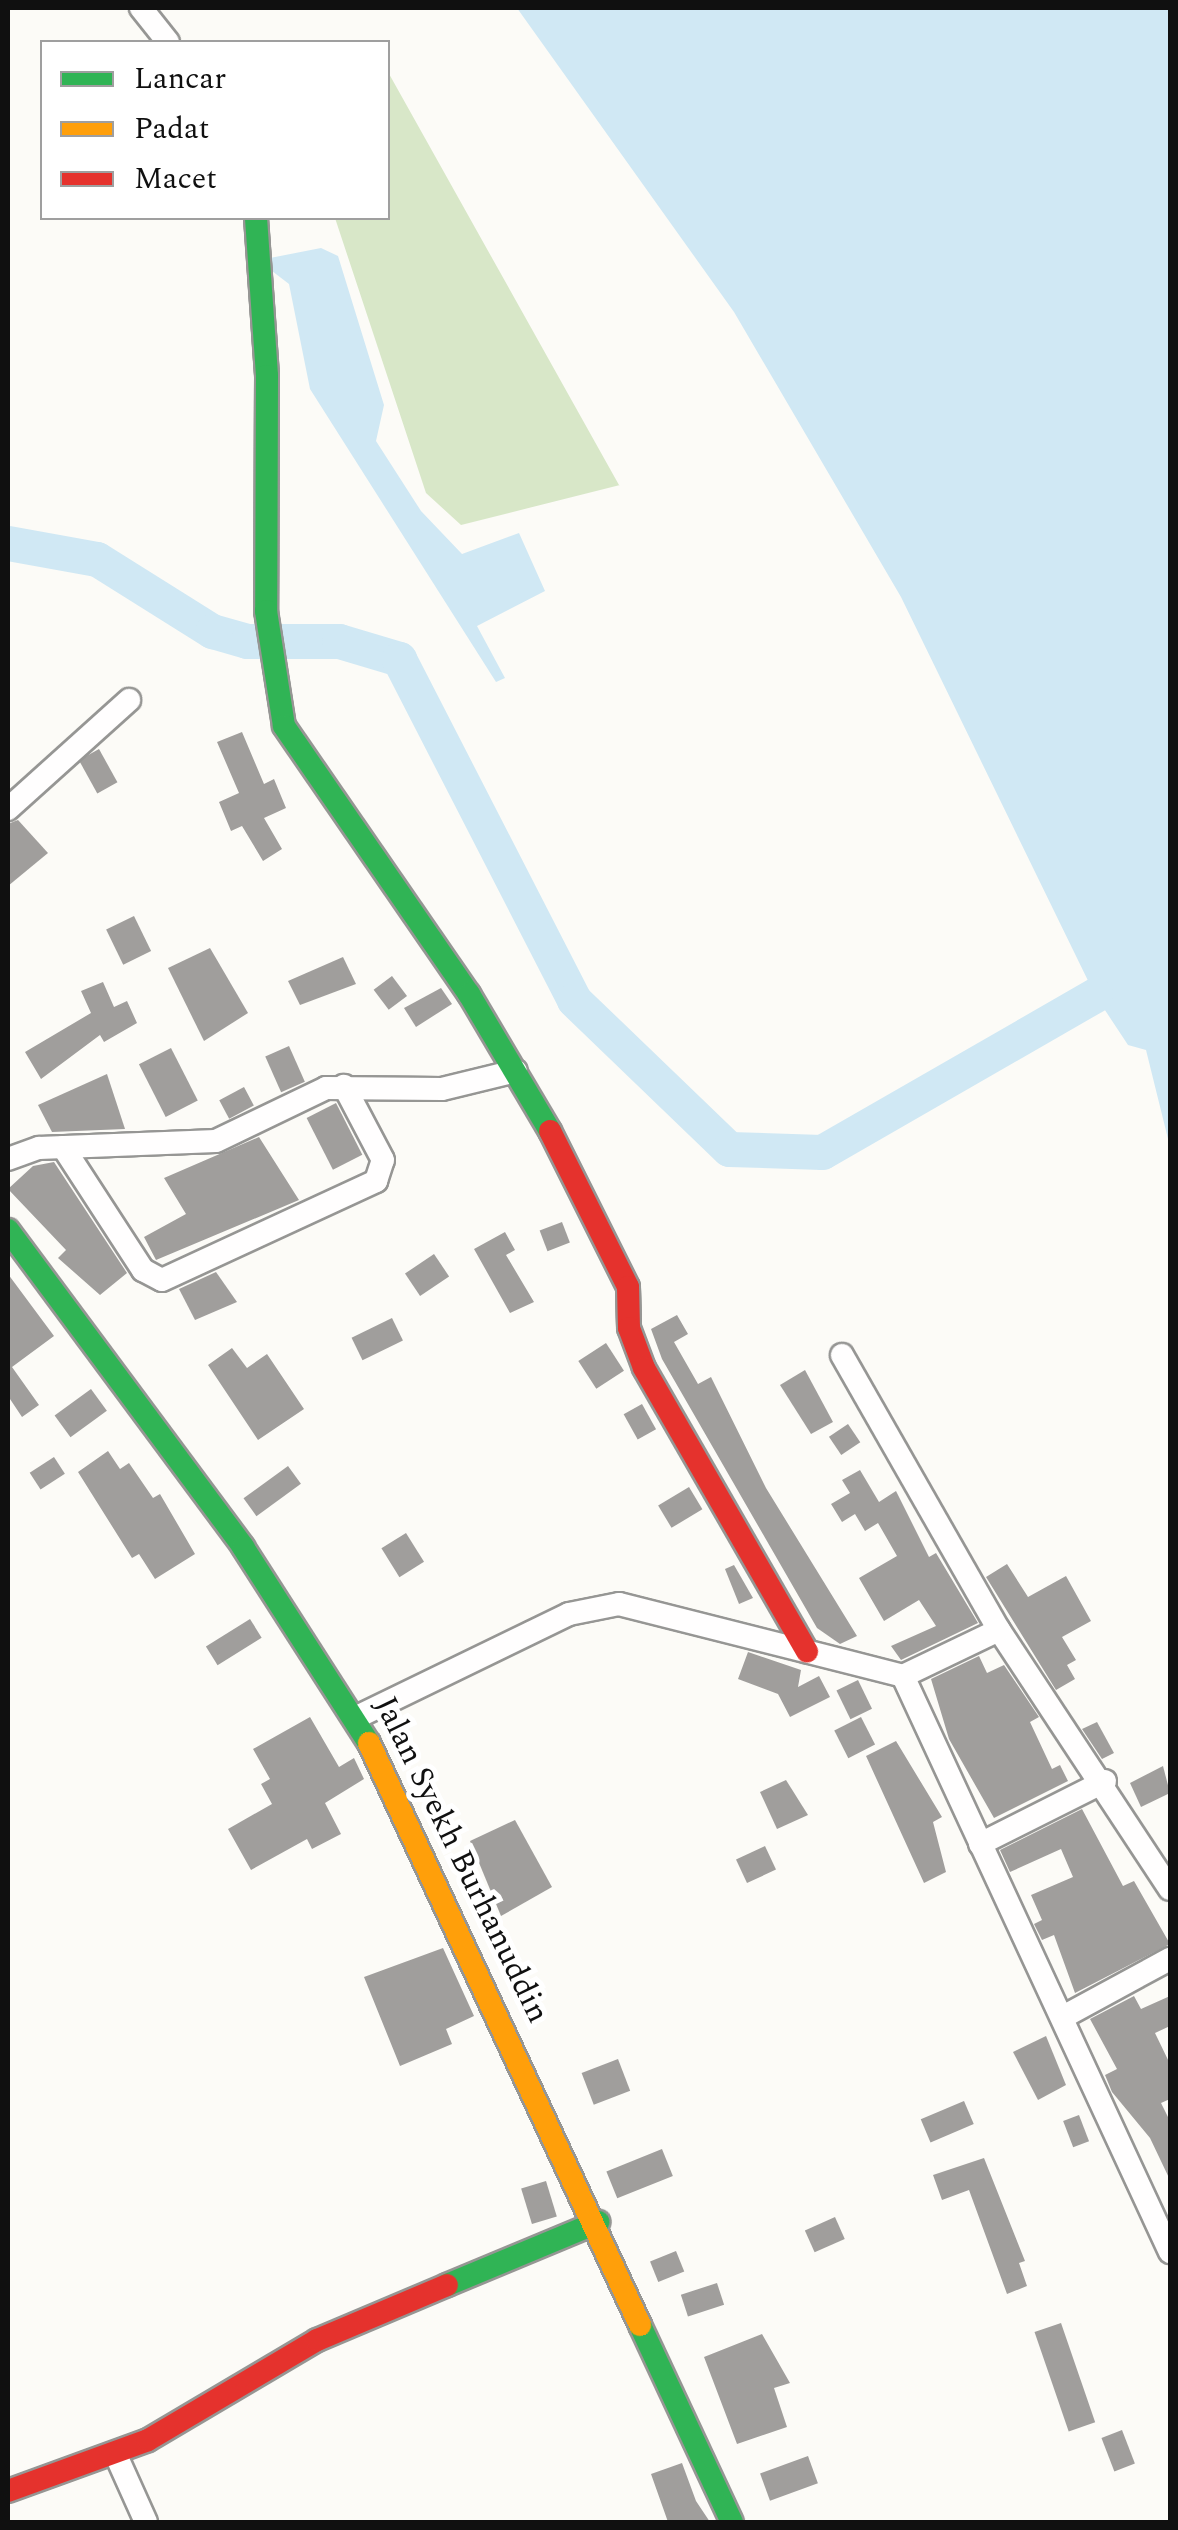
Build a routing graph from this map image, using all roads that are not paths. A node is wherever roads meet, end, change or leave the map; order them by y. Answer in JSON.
{"nodes":[{"id":1,"x":142,"y":8,"type":"edge"},
{"id":2,"x":166,"y":40,"type":"edge"},
{"id":3,"x":256,"y":220,"type":"edge"},
{"id":4,"x":128,"y":700,"type":"dead end"},
{"id":5,"x":8,"y":808,"type":"edge"},
{"id":6,"x":516,"y":1071,"type":"junction"},
{"id":7,"x":344,"y":1086,"type":"junction"},
{"id":8,"x":63,"y":1147,"type":"junction"},
{"id":9,"x":8,"y":1159,"type":"edge"},
{"id":10,"x":8,"y":1230,"type":"edge"},
{"id":11,"x":15,"y":1255,"type":"edge"},
{"id":12,"x":842,"y":1354,"type":"dead end"},
{"id":13,"x":1000,"y":1630,"type":"junction"},
{"id":14,"x":807,"y":1651,"type":"junction"},
{"id":15,"x":903,"y":1676,"type":"junction"},
{"id":16,"x":357,"y":1717,"type":"junction"},
{"id":17,"x":1105,"y":1781,"type":"junction"},
{"id":18,"x":980,"y":1844,"type":"junction"},
{"id":19,"x":1170,"y":1888,"type":"edge"},
{"id":20,"x":1170,"y":1959,"type":"edge"},
{"id":21,"x":1063,"y":2017,"type":"junction"},
{"id":22,"x":598,"y":2222,"type":"junction"},
{"id":23,"x":1170,"y":2252,"type":"edge"},
{"id":24,"x":116,"y":2453,"type":"junction"},
{"id":25,"x":8,"y":2490,"type":"edge"},
{"id":26,"x":146,"y":2522,"type":"edge"},
{"id":27,"x":732,"y":2522,"type":"edge"}],
"edges":[{"from":1,"to":2,"type":"street"},
{"from":3,"to":6,"type":"street"},
{"from":4,"to":5,"type":"street"},
{"from":6,"to":7,"type":"street"},
{"from":6,"to":14,"type":"street"},
{"from":7,"to":8,"type":"street"},
{"from":7,"to":8,"type":"street"},
{"from":8,"to":9,"type":"street"},
{"from":10,"to":11,"type":"street","name":"Jalan Syekh Burhanuddin"},
{"from":11,"to":16,"type":"street","name":"Jalan Syekh Burhanuddin"},
{"from":12,"to":13,"type":"street"},
{"from":13,"to":15,"type":"street"},
{"from":13,"to":17,"type":"street"},
{"from":14,"to":15,"type":"street"},
{"from":14,"to":16,"type":"street"},
{"from":15,"to":18,"type":"street"},
{"from":16,"to":22,"type":"street","name":"Jalan Syekh Burhanuddin"},
{"from":17,"to":18,"type":"street"},
{"from":17,"to":19,"type":"street"},
{"from":18,"to":21,"type":"street"},
{"from":20,"to":21,"type":"street"},
{"from":21,"to":23,"type":"street"},
{"from":22,"to":24,"type":"street"},
{"from":22,"to":27,"type":"street","name":"Jalan Syekh Burhanuddin"},
{"from":24,"to":25,"type":"street"},
{"from":24,"to":26,"type":"street"}]}
